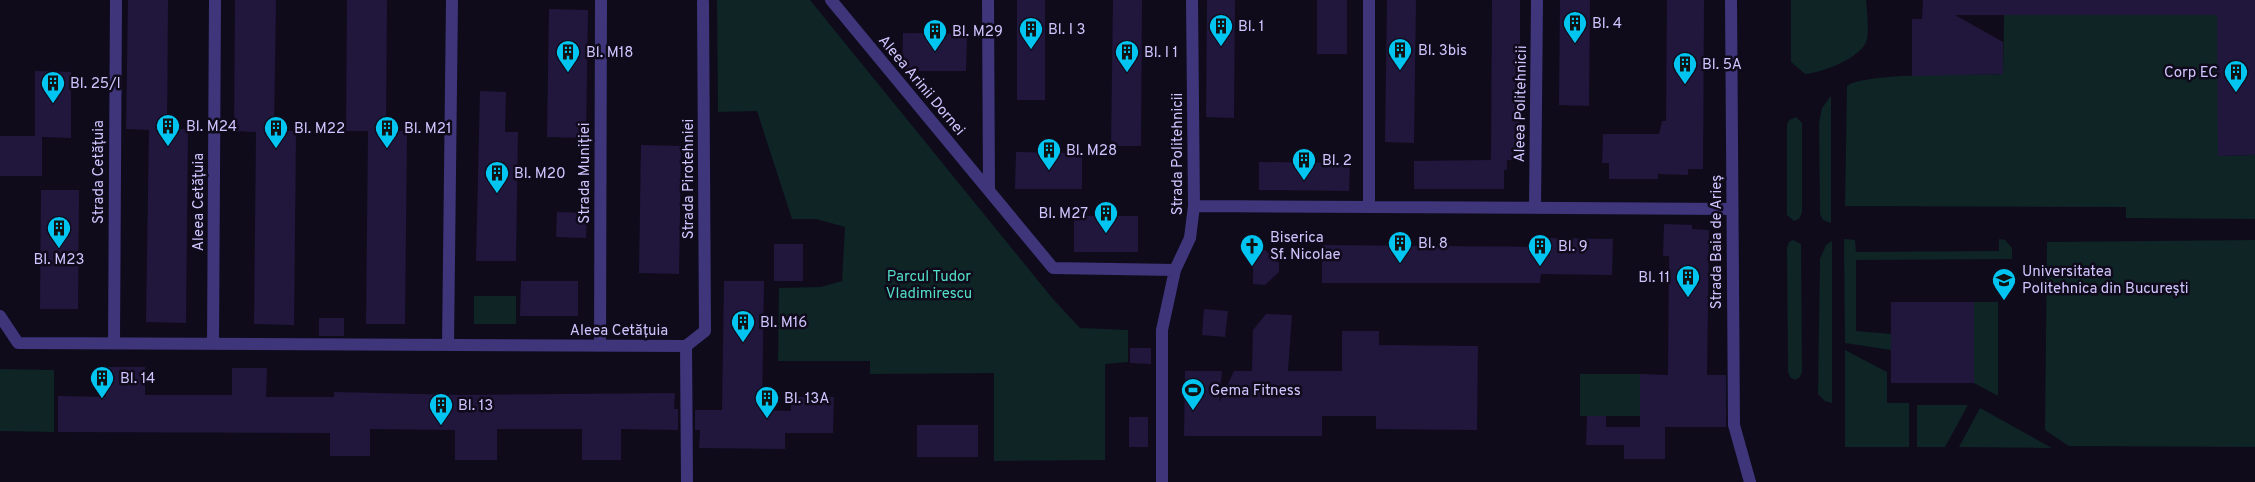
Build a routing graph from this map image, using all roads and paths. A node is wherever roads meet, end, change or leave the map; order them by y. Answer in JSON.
{"nodes":[{"id":1,"x":116,"y":0,"type":"edge"},
{"id":2,"x":215,"y":0,"type":"edge"},
{"id":3,"x":452,"y":0,"type":"edge"},
{"id":4,"x":601,"y":0,"type":"edge"},
{"id":5,"x":831,"y":0,"type":"edge"},
{"id":6,"x":988,"y":0,"type":"edge"},
{"id":7,"x":1192,"y":0,"type":"edge"},
{"id":8,"x":1369,"y":0,"type":"edge"},
{"id":9,"x":1537,"y":0,"type":"edge"},
{"id":10,"x":1731,"y":0,"type":"edge"},
{"id":11,"x":703,"y":2,"type":"dead end"},
{"id":12,"x":989,"y":190,"type":"junction"},
{"id":13,"x":1194,"y":206,"type":"junction"},
{"id":14,"x":1370,"y":207,"type":"junction"},
{"id":15,"x":1535,"y":208,"type":"junction"},
{"id":16,"x":1732,"y":209,"type":"junction"},
{"id":17,"x":1175,"y":270,"type":"junction"},
{"id":18,"x":0,"y":316,"type":"edge"},
{"id":19,"x":114,"y":343,"type":"junction"},
{"id":20,"x":213,"y":344,"type":"junction"},
{"id":21,"x":448,"y":345,"type":"junction"},
{"id":22,"x":600,"y":346,"type":"junction"},
{"id":23,"x":686,"y":346,"type":"junction"},
{"id":24,"x":687,"y":482,"type":"edge"},
{"id":25,"x":1162,"y":482,"type":"edge"},
{"id":26,"x":1750,"y":482,"type":"edge"}],
"edges":[{"from":1,"to":19,"type":"street","name":"Strada Cetățuia"},
{"from":2,"to":20,"type":"street","name":"Aleea Cetățuia"},
{"from":3,"to":21,"type":"street"},
{"from":4,"to":22,"type":"street","name":"Strada Muniției"},
{"from":5,"to":12,"type":"street","name":"Aleea Arinii Dornei"},
{"from":6,"to":12,"type":"street","name":"Aleea Arinii Dornei"},
{"from":7,"to":13,"type":"street","name":"Strada Politehnicii"},
{"from":8,"to":14,"type":"street"},
{"from":9,"to":15,"type":"street","name":"Aleea Politehnicii"},
{"from":10,"to":16,"type":"street","name":"Strada Baia de Arieș"},
{"from":11,"to":23,"type":"street","name":"Strada Pirotehniei"},
{"from":12,"to":17,"type":"street","name":"Aleea Arinii Dornei"},
{"from":13,"to":14,"type":"street"},
{"from":13,"to":17,"type":"street","name":"Strada Politehnicii"},
{"from":14,"to":15,"type":"street"},
{"from":15,"to":16,"type":"street"},
{"from":16,"to":26,"type":"street","name":"Strada Baia de Arieș"},
{"from":17,"to":25,"type":"street","name":"Strada Politehnicii"},
{"from":18,"to":19,"type":"street","name":"Aleea Cetățuia"},
{"from":19,"to":20,"type":"street","name":"Aleea Cetățuia"},
{"from":20,"to":21,"type":"street","name":"Aleea Cetățuia"},
{"from":21,"to":22,"type":"street","name":"Aleea Cetățuia"},
{"from":22,"to":23,"type":"street","name":"Aleea Cetățuia"},
{"from":23,"to":24,"type":"street","name":"Aleea Cetățuia"}]}
